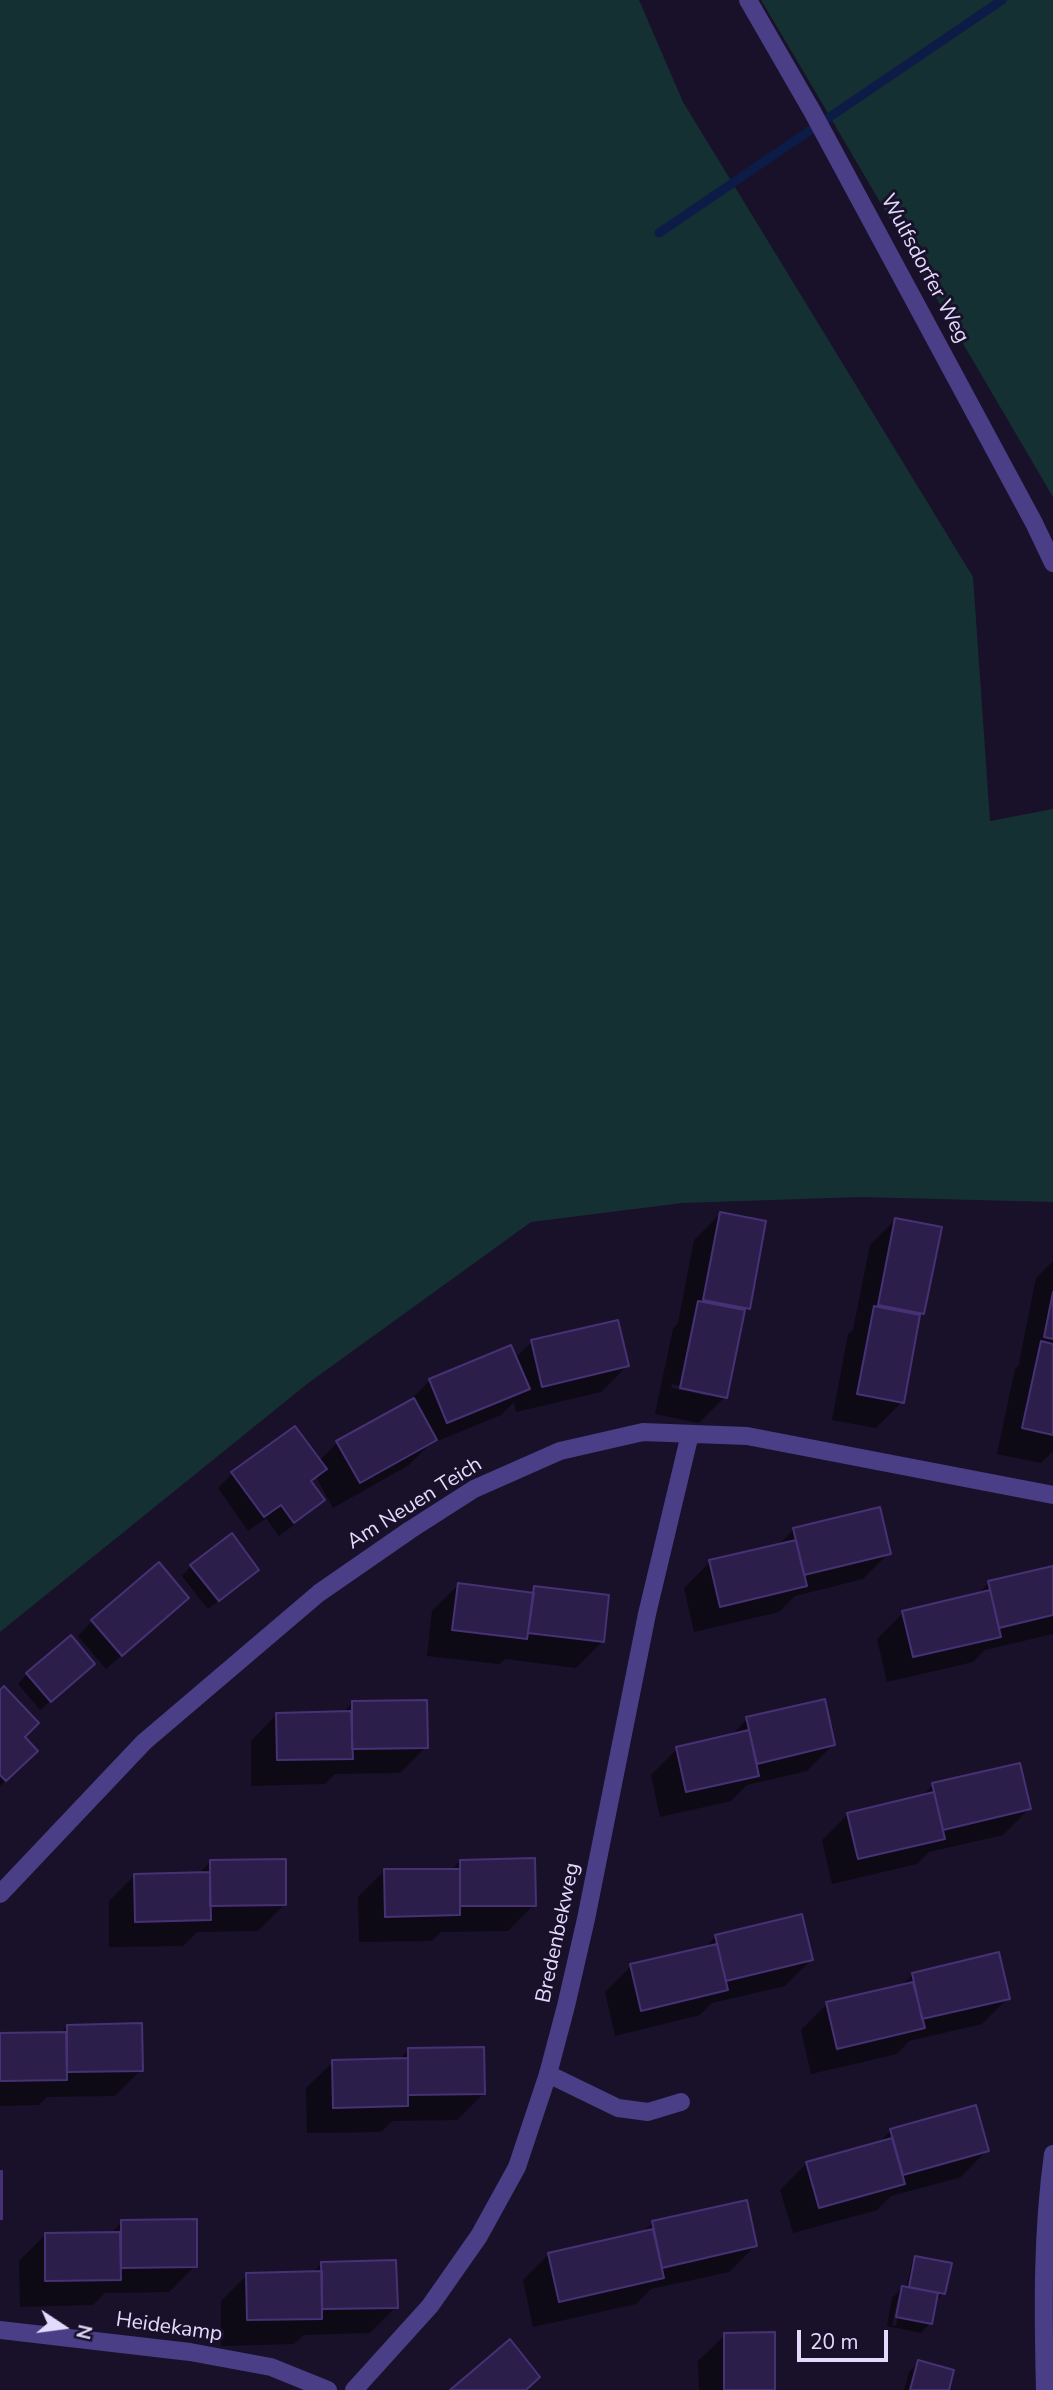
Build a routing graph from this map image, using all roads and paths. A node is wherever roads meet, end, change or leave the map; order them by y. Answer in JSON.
{"nodes":[{"id":1,"x":748,"y":0,"type":"edge"},
{"id":2,"x":1053,"y":563,"type":"edge"},
{"id":3,"x":690,"y":1434,"type":"junction"},
{"id":4,"x":1053,"y":1495,"type":"edge"},
{"id":5,"x":0,"y":1894,"type":"edge"},
{"id":6,"x":548,"y":2074,"type":"junction"},
{"id":7,"x":681,"y":2102,"type":"dead end"},
{"id":8,"x":1053,"y":2154,"type":"edge"},
{"id":9,"x":0,"y":2330,"type":"edge"},
{"id":10,"x":328,"y":2390,"type":"edge"},
{"id":11,"x":354,"y":2390,"type":"edge"},
{"id":12,"x":1045,"y":2390,"type":"edge"}],
"edges":[{"from":1,"to":2,"type":"street","name":"Wulfsdorfer Weg"},
{"from":3,"to":4,"type":"street","name":"Am Neuen Teich"},
{"from":3,"to":5,"type":"street","name":"Am Neuen Teich"},
{"from":3,"to":6,"type":"street","name":"Bredenbekweg"},
{"from":6,"to":7,"type":"street"},
{"from":6,"to":11,"type":"street","name":"Bredenbekweg"},
{"from":8,"to":12,"type":"street"},
{"from":9,"to":10,"type":"street","name":"Heidekamp"}]}
